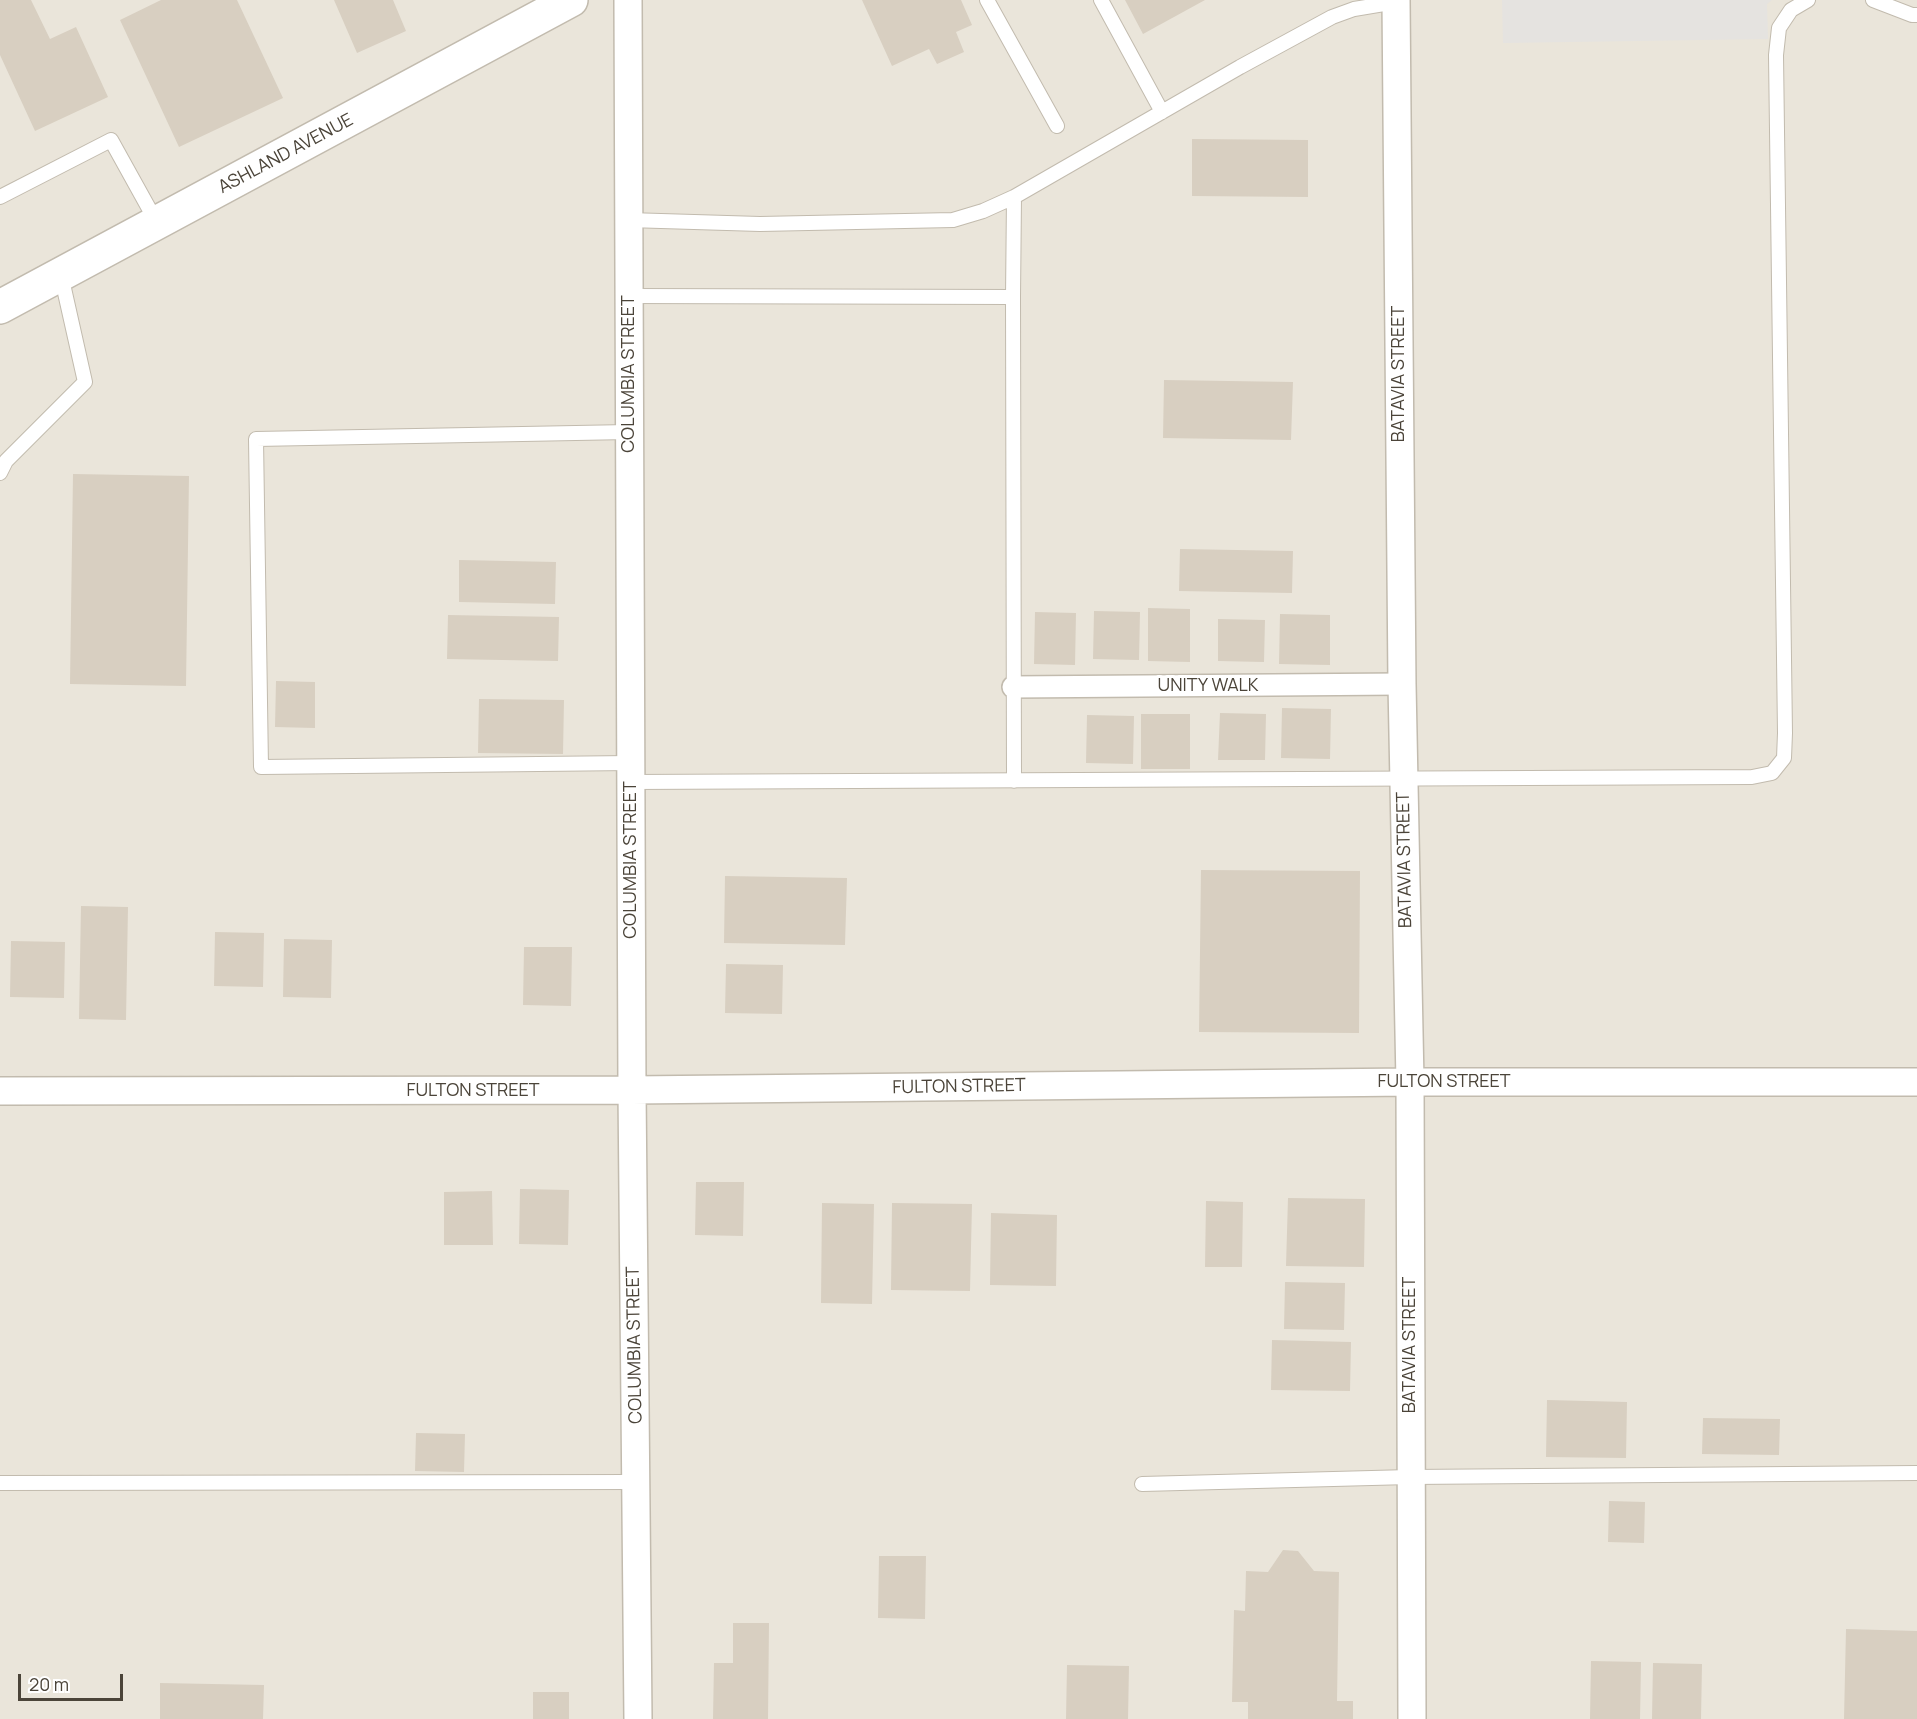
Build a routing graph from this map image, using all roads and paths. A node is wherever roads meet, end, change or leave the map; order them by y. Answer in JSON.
{"nodes":[{"id":1,"x":571,"y":0,"type":"edge"},
{"id":2,"x":627,"y":0,"type":"edge"},
{"id":3,"x":987,"y":0,"type":"edge"},
{"id":4,"x":1101,"y":0,"type":"edge"},
{"id":5,"x":1808,"y":0,"type":"edge"},
{"id":6,"x":1873,"y":0,"type":"edge"},
{"id":7,"x":1396,"y":1,"type":"edge"},
{"id":8,"x":1917,"y":15,"type":"edge"},
{"id":9,"x":1162,"y":112,"type":"junction"},
{"id":10,"x":1057,"y":126,"type":"dead end"},
{"id":11,"x":0,"y":197,"type":"edge"},
{"id":12,"x":1014,"y":197,"type":"junction"},
{"id":13,"x":628,"y":220,"type":"junction"},
{"id":14,"x":157,"y":223,"type":"junction"},
{"id":15,"x":61,"y":274,"type":"junction"},
{"id":16,"x":628,"y":296,"type":"junction"},
{"id":17,"x":1013,"y":297,"type":"junction"},
{"id":18,"x":0,"y":307,"type":"edge"},
{"id":19,"x":629,"y":432,"type":"junction"},
{"id":20,"x":0,"y":473,"type":"edge"},
{"id":21,"x":1402,"y":684,"type":"junction"},
{"id":22,"x":1013,"y":687,"type":"junction"},
{"id":23,"x":631,"y":773,"type":"junction"},
{"id":24,"x":1403,"y":779,"type":"junction"},
{"id":25,"x":1014,"y":780,"type":"junction"},
{"id":26,"x":1410,"y":1082,"type":"junction"},
{"id":27,"x":1917,"y":1082,"type":"edge"},
{"id":28,"x":632,"y":1090,"type":"junction"},
{"id":29,"x":0,"y":1091,"type":"edge"},
{"id":30,"x":1917,"y":1473,"type":"edge"},
{"id":31,"x":1410,"y":1477,"type":"junction"},
{"id":32,"x":636,"y":1482,"type":"junction"},
{"id":33,"x":0,"y":1483,"type":"edge"},
{"id":34,"x":1142,"y":1484,"type":"dead end"},
{"id":35,"x":638,"y":1719,"type":"edge"},
{"id":36,"x":1412,"y":1719,"type":"edge"}],
"edges":[{"from":1,"to":14,"type":"street","name":"ASHLAND AVENUE"},
{"from":2,"to":13,"type":"street","name":"COLUMBIA STREET"},
{"from":3,"to":10,"type":"lane"},
{"from":4,"to":9,"type":"lane"},
{"from":5,"to":24,"type":"lane"},
{"from":6,"to":8,"type":"lane"},
{"from":7,"to":9,"type":"lane"},
{"from":7,"to":21,"type":"street","name":"BATAVIA STREET"},
{"from":9,"to":12,"type":"lane"},
{"from":11,"to":14,"type":"lane"},
{"from":12,"to":13,"type":"lane"},
{"from":12,"to":17,"type":"lane"},
{"from":13,"to":16,"type":"street","name":"COLUMBIA STREET"},
{"from":14,"to":15,"type":"street","name":"ASHLAND AVENUE"},
{"from":15,"to":18,"type":"street","name":"ASHLAND AVENUE"},
{"from":15,"to":20,"type":"lane"},
{"from":16,"to":17,"type":"lane"},
{"from":16,"to":19,"type":"street","name":"COLUMBIA STREET"},
{"from":17,"to":22,"type":"lane"},
{"from":19,"to":23,"type":"street","name":"COLUMBIA STREET"},
{"from":19,"to":23,"type":"lane"},
{"from":21,"to":22,"type":"street","name":"UNITY WALK"},
{"from":21,"to":24,"type":"street","name":"BATAVIA STREET"},
{"from":22,"to":25,"type":"lane"},
{"from":23,"to":25,"type":"lane"},
{"from":23,"to":28,"type":"street","name":"COLUMBIA STREET"},
{"from":24,"to":25,"type":"lane"},
{"from":24,"to":26,"type":"street","name":"BATAVIA STREET"},
{"from":26,"to":27,"type":"street","name":"FULTON STREET"},
{"from":26,"to":28,"type":"street","name":"FULTON STREET"},
{"from":26,"to":31,"type":"street","name":"BATAVIA STREET"},
{"from":28,"to":29,"type":"street","name":"FULTON STREET"},
{"from":28,"to":32,"type":"street","name":"COLUMBIA STREET"},
{"from":30,"to":31,"type":"lane"},
{"from":31,"to":34,"type":"lane"},
{"from":31,"to":36,"type":"street","name":"BATAVIA STREET"},
{"from":32,"to":33,"type":"lane"},
{"from":32,"to":35,"type":"street","name":"COLUMBIA STREET"}]}
